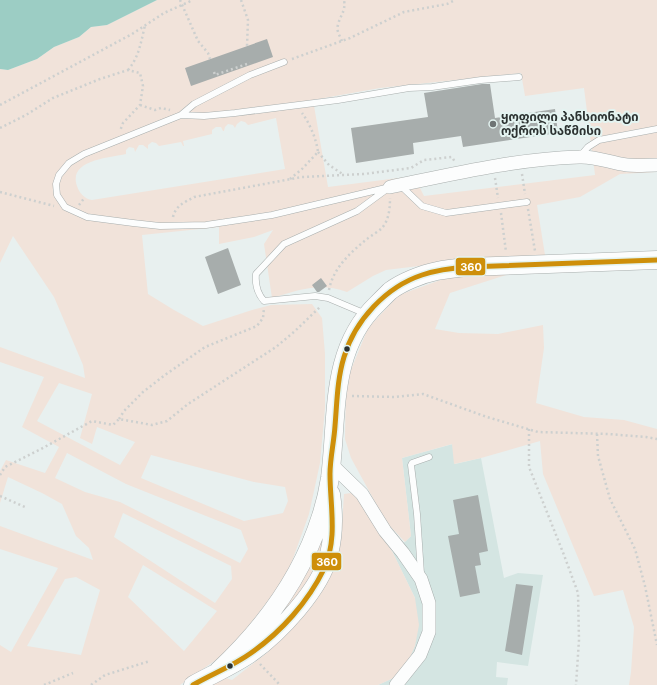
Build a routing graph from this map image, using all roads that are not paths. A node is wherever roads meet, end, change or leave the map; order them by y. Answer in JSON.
{"nodes":[{"id":1,"x":284,"y":62,"type":"road end"},
{"id":2,"x":519,"y":77,"type":"dead end"},
{"id":3,"x":181,"y":115,"type":"junction"},
{"id":4,"x":657,"y":129,"type":"edge"},
{"id":5,"x":580,"y":157,"type":"junction"},
{"id":6,"x":657,"y":165,"type":"edge"},
{"id":7,"x":395,"y":186,"type":"junction"},
{"id":8,"x":527,"y":202,"type":"road end"},
{"id":9,"x":657,"y":260,"type":"edge"},
{"id":10,"x":367,"y":314,"type":"junction"},
{"id":11,"x":430,"y":456,"type":"dead end"},
{"id":12,"x":331,"y":471,"type":"junction"},
{"id":13,"x":421,"y":579,"type":"junction"},
{"id":14,"x":218,"y":671,"type":"junction"},
{"id":15,"x":193,"y":685,"type":"edge"},
{"id":16,"x":396,"y":685,"type":"edge"}],
"edges":[{"from":1,"to":3,"type":"lane"},
{"from":2,"to":3,"type":"lane"},
{"from":3,"to":7,"type":"lane"},
{"from":4,"to":5,"type":"lane"},
{"from":5,"to":6,"type":"street"},
{"from":5,"to":7,"type":"street"},
{"from":7,"to":8,"type":"lane"},
{"from":7,"to":10,"type":"lane"},
{"from":9,"to":10,"type":"main road"},
{"from":10,"to":12,"type":"main road"},
{"from":11,"to":13,"type":"lane"},
{"from":12,"to":13,"type":"street"},
{"from":12,"to":14,"type":"main road"},
{"from":12,"to":14,"type":"main road"},
{"from":13,"to":16,"type":"street"},
{"from":14,"to":15,"type":"main road"}]}
